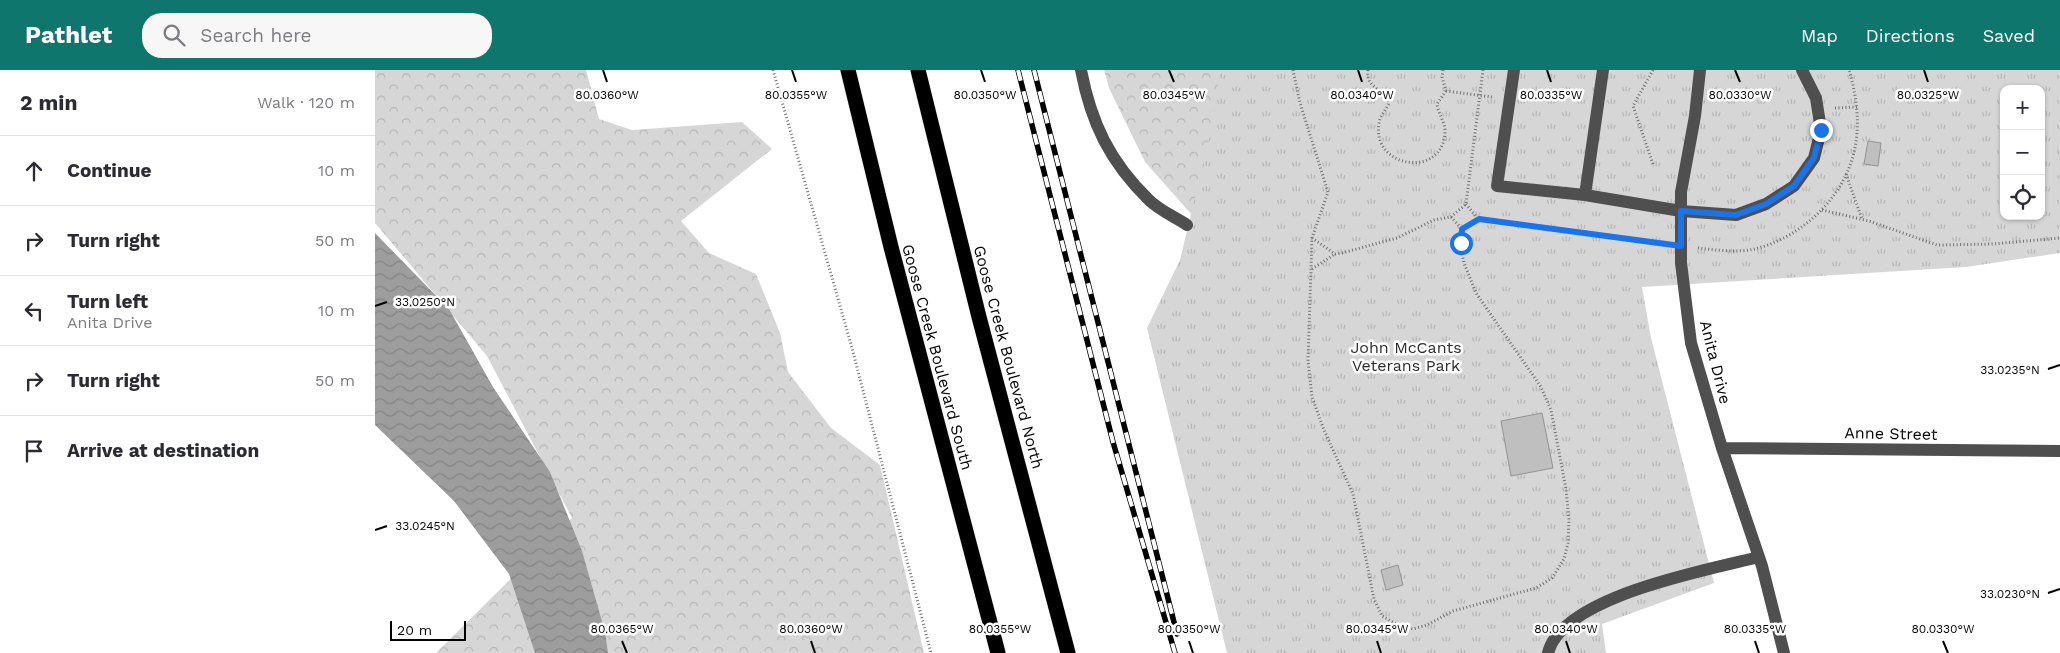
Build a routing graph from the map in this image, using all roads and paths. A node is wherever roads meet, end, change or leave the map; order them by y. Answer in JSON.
{"nodes":[{"id":1,"x":773,"y":70,"type":"edge"},
{"id":2,"x":848,"y":70,"type":"edge"},
{"id":3,"x":918,"y":70,"type":"edge"},
{"id":4,"x":1081,"y":70,"type":"edge"},
{"id":5,"x":1293,"y":70,"type":"edge"},
{"id":6,"x":1368,"y":70,"type":"edge"},
{"id":7,"x":1443,"y":70,"type":"edge"},
{"id":8,"x":1483,"y":70,"type":"edge"},
{"id":9,"x":1514,"y":70,"type":"edge"},
{"id":10,"x":1603,"y":70,"type":"edge"},
{"id":11,"x":1653,"y":70,"type":"edge"},
{"id":12,"x":1700,"y":70,"type":"edge"},
{"id":13,"x":1802,"y":70,"type":"edge"},
{"id":14,"x":1849,"y":70,"type":"edge"},
{"id":15,"x":1446,"y":91,"type":"junction"},
{"id":16,"x":1480,"y":96,"type":"junction"},
{"id":17,"x":1510,"y":99,"type":"junction"},
{"id":18,"x":1653,"y":164,"type":"dead end"},
{"id":19,"x":1846,"y":174,"type":"junction"},
{"id":20,"x":1585,"y":195,"type":"junction"},
{"id":21,"x":1466,"y":204,"type":"junction"},
{"id":22,"x":1822,"y":210,"type":"junction"},
{"id":23,"x":1681,"y":211,"type":"junction"},
{"id":24,"x":1451,"y":217,"type":"junction"},
{"id":25,"x":1479,"y":219,"type":"junction"},
{"id":26,"x":1862,"y":220,"type":"junction"},
{"id":27,"x":1187,"y":225,"type":"dead end"},
{"id":28,"x":1462,"y":229,"type":"junction"},
{"id":29,"x":1312,"y":238,"type":"junction"},
{"id":30,"x":2060,"y":238,"type":"edge"},
{"id":31,"x":1681,"y":246,"type":"junction"},
{"id":32,"x":1335,"y":254,"type":"junction"},
{"id":33,"x":1312,"y":269,"type":"junction"},
{"id":34,"x":1722,"y":448,"type":"junction"},
{"id":35,"x":2060,"y":452,"type":"edge"},
{"id":36,"x":1759,"y":558,"type":"junction"},
{"id":37,"x":931,"y":653,"type":"edge"},
{"id":38,"x":998,"y":653,"type":"edge"},
{"id":39,"x":1068,"y":653,"type":"edge"},
{"id":40,"x":1548,"y":653,"type":"edge"},
{"id":41,"x":1783,"y":653,"type":"edge"}],
"edges":[{"from":1,"to":37,"type":"path"},
{"from":2,"to":38,"type":"highway","name":"Goose Creek Boulevard South"},
{"from":3,"to":39,"type":"highway","name":"Goose Creek Boulevard North"},
{"from":4,"to":27,"type":"street"},
{"from":5,"to":29,"type":"path"},
{"from":6,"to":15,"type":"path"},
{"from":7,"to":15,"type":"path"},
{"from":8,"to":16,"type":"path"},
{"from":9,"to":17,"type":"street"},
{"from":10,"to":20,"type":"street"},
{"from":11,"to":18,"type":"path"},
{"from":12,"to":23,"type":"street","name":"Anita Drive"},
{"from":13,"to":23,"type":"street"},
{"from":14,"to":19,"type":"path"},
{"from":15,"to":16,"type":"path"},
{"from":16,"to":17,"type":"path"},
{"from":16,"to":21,"type":"path"},
{"from":17,"to":20,"type":"street"},
{"from":19,"to":22,"type":"path"},
{"from":19,"to":26,"type":"path"},
{"from":20,"to":23,"type":"street"},
{"from":21,"to":24,"type":"path"},
{"from":21,"to":25,"type":"path"},
{"from":22,"to":26,"type":"path"},
{"from":22,"to":31,"type":"path"},
{"from":23,"to":31,"type":"street","name":"Anita Drive"},
{"from":24,"to":28,"type":"path"},
{"from":24,"to":32,"type":"path"},
{"from":25,"to":28,"type":"path"},
{"from":25,"to":31,"type":"path"},
{"from":26,"to":30,"type":"path"},
{"from":28,"to":33,"type":"path"},
{"from":29,"to":32,"type":"path"},
{"from":29,"to":33,"type":"path"},
{"from":31,"to":34,"type":"street","name":"Anita Drive"},
{"from":32,"to":33,"type":"path"},
{"from":34,"to":35,"type":"street","name":"Anne Street"},
{"from":34,"to":36,"type":"street","name":"Anita Drive"},
{"from":36,"to":40,"type":"street"},
{"from":36,"to":41,"type":"street","name":"Anita Drive"}]}
